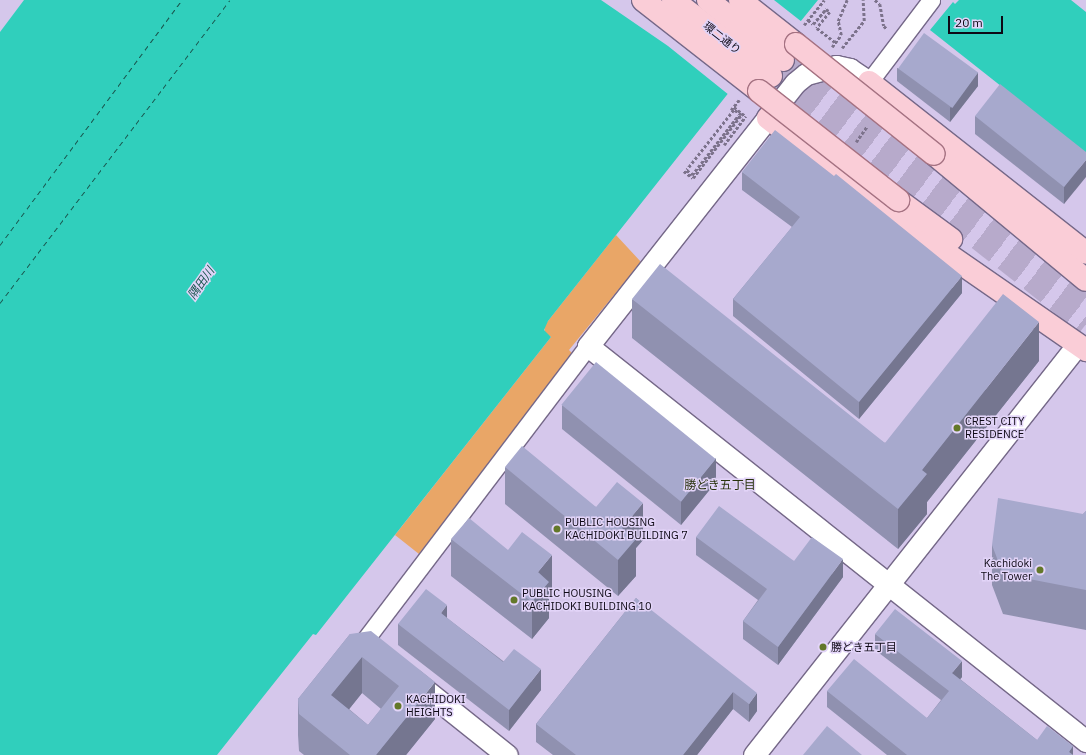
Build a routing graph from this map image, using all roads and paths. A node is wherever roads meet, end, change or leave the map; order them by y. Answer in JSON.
{"nodes":[{"id":1,"x":643,"y":0,"type":"edge"},
{"id":2,"x":673,"y":0,"type":"edge"},
{"id":3,"x":708,"y":0,"type":"edge"},
{"id":4,"x":740,"y":0,"type":"edge"},
{"id":5,"x":824,"y":0,"type":"edge"},
{"id":6,"x":847,"y":0,"type":"edge"},
{"id":7,"x":863,"y":0,"type":"edge"},
{"id":8,"x":875,"y":0,"type":"edge"},
{"id":9,"x":931,"y":0,"type":"edge"},
{"id":10,"x":890,"y":31,"type":"dead end"},
{"id":11,"x":835,"y":42,"type":"junction"},
{"id":12,"x":847,"y":42,"type":"dead end"},
{"id":13,"x":830,"y":49,"type":"dead end"},
{"id":14,"x":868,"y":82,"type":"junction"},
{"id":15,"x":768,"y":118,"type":"junction"},
{"id":16,"x":735,"y":119,"type":"dead end"},
{"id":17,"x":871,"y":122,"type":"dead end"},
{"id":18,"x":724,"y":145,"type":"dead end"},
{"id":19,"x":853,"y":146,"type":"dead end"},
{"id":20,"x":1086,"y":253,"type":"edge"},
{"id":21,"x":1086,"y":280,"type":"edge"},
{"id":22,"x":1083,"y":345,"type":"edge"},
{"id":23,"x":588,"y":346,"type":"junction"},
{"id":24,"x":890,"y":585,"type":"junction"},
{"id":25,"x":370,"y":646,"type":"edge"},
{"id":26,"x":395,"y":666,"type":"edge"},
{"id":27,"x":1086,"y":741,"type":"edge"},
{"id":28,"x":508,"y":755,"type":"edge"},
{"id":29,"x":754,"y":755,"type":"edge"}],
"edges":[{"from":1,"to":22,"type":"main road","bridge":true},
{"from":2,"to":3,"type":"main road","name":"環二通り"},
{"from":4,"to":21,"type":"main road","bridge":true},
{"from":5,"to":11,"type":"path"},
{"from":6,"to":11,"type":"path"},
{"from":7,"to":12,"type":"path"},
{"from":8,"to":10,"type":"path"},
{"from":9,"to":14,"type":"street"},
{"from":11,"to":13,"type":"path"},
{"from":14,"to":15,"type":"street"},
{"from":14,"to":20,"type":"main road"},
{"from":15,"to":22,"type":"main road"},
{"from":15,"to":23,"type":"street"},
{"from":16,"to":18,"type":"path","bridge":true},
{"from":17,"to":19,"type":"path"},
{"from":22,"to":24,"type":"street"},
{"from":23,"to":24,"type":"street"},
{"from":23,"to":25,"type":"street"},
{"from":24,"to":27,"type":"street"},
{"from":24,"to":29,"type":"street"},
{"from":26,"to":28,"type":"street"}]}
